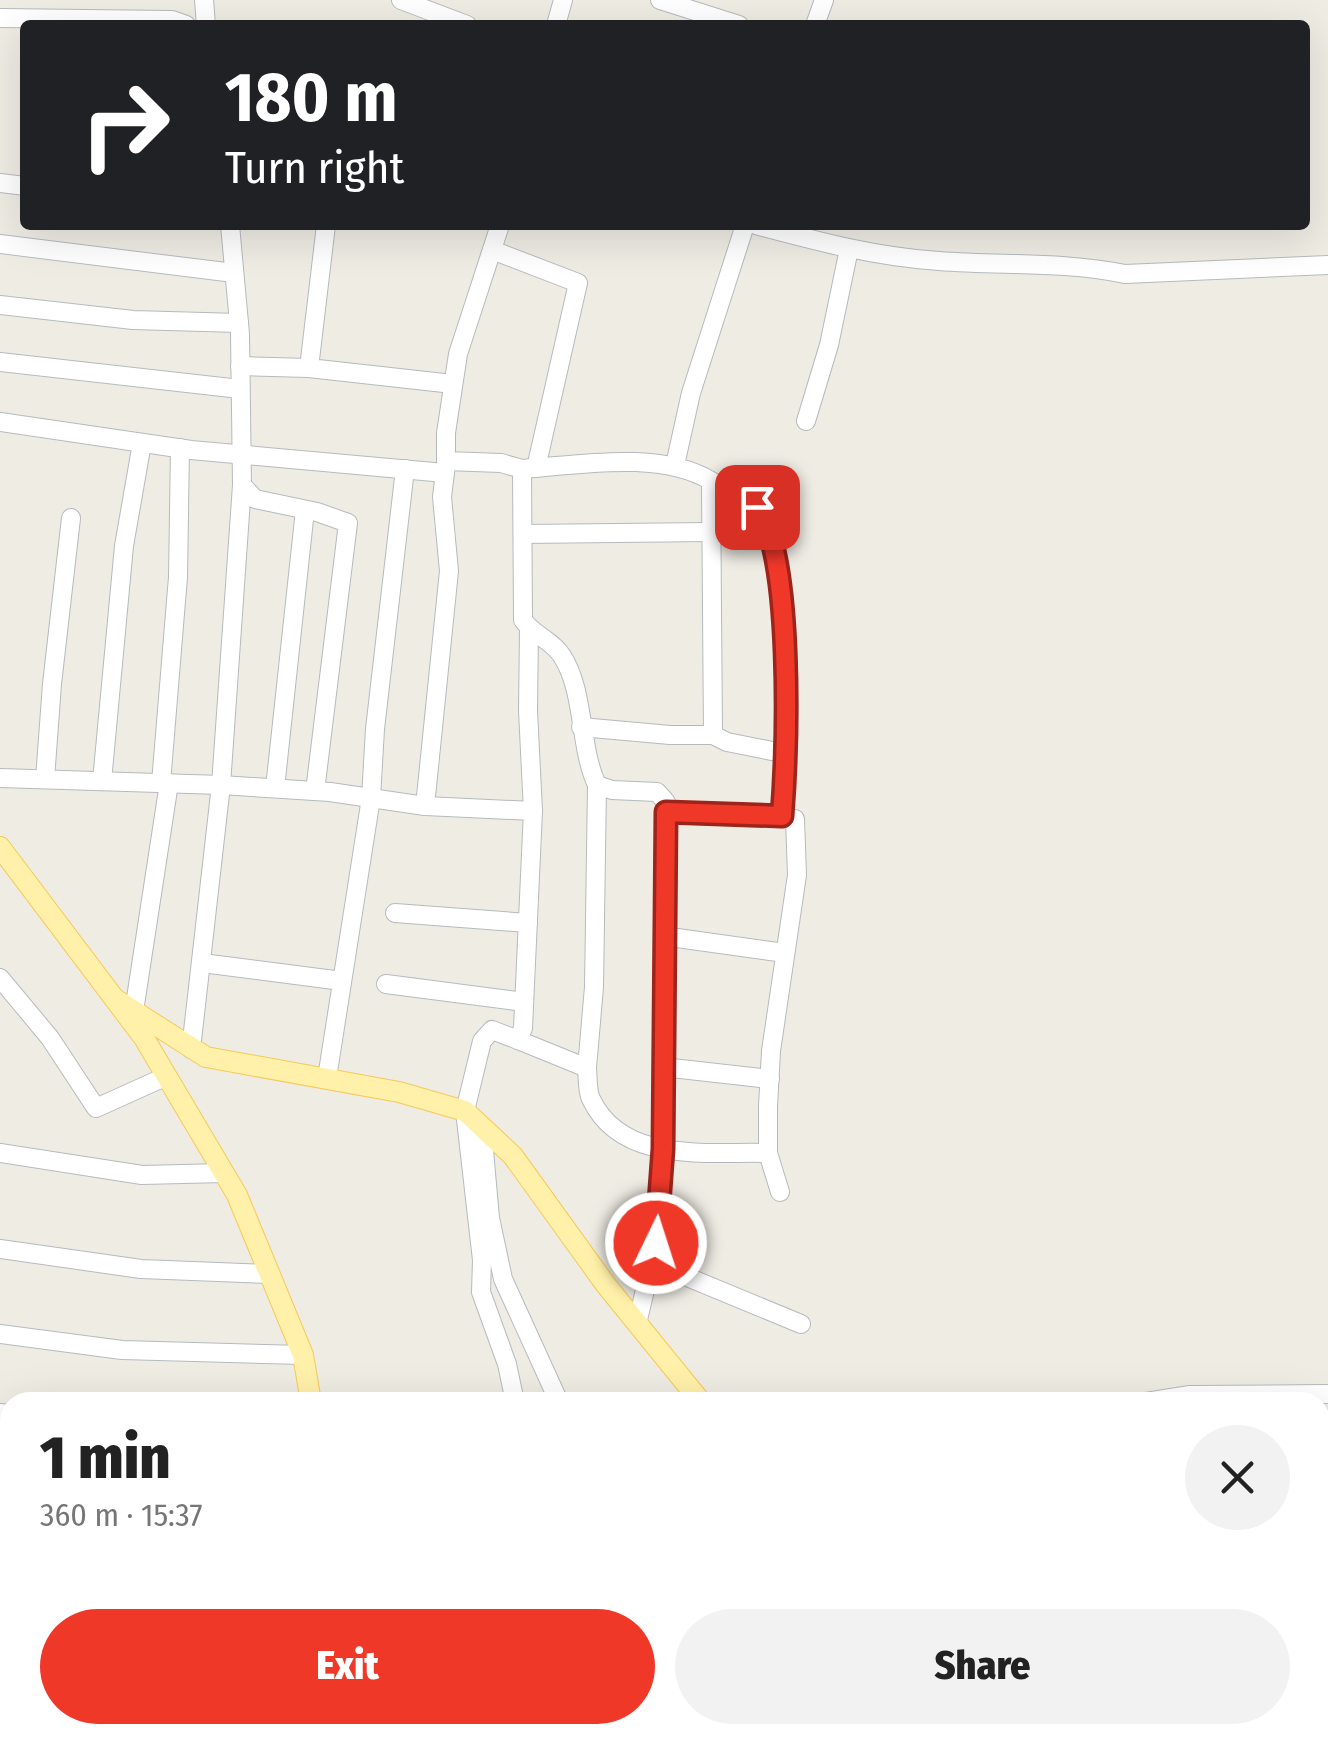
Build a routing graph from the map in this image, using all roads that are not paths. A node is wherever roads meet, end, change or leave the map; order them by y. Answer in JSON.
{"nodes":[{"id":1,"x":402,"y":0,"type":"edge"},
{"id":2,"x":660,"y":0,"type":"edge"},
{"id":3,"x":41,"y":8,"type":"edge"},
{"id":4,"x":0,"y":18,"type":"edge"},
{"id":5,"x":172,"y":20,"type":"edge"},
{"id":6,"x":454,"y":20,"type":"edge"},
{"id":7,"x":723,"y":20,"type":"edge"},
{"id":8,"x":230,"y":230,"type":"edge"},
{"id":9,"x":325,"y":230,"type":"edge"},
{"id":10,"x":498,"y":230,"type":"edge"},
{"id":11,"x":743,"y":230,"type":"edge"},
{"id":12,"x":775,"y":230,"type":"edge"},
{"id":13,"x":0,"y":244,"type":"edge"},
{"id":14,"x":849,"y":249,"type":"junction"},
{"id":15,"x":492,"y":250,"type":"junction"},
{"id":16,"x":1328,"y":265,"type":"edge"},
{"id":17,"x":234,"y":273,"type":"junction"},
{"id":18,"x":0,"y":305,"type":"edge"},
{"id":19,"x":238,"y":323,"type":"junction"},
{"id":20,"x":0,"y":362,"type":"edge"},
{"id":21,"x":240,"y":366,"type":"junction"},
{"id":22,"x":308,"y":368,"type":"junction"},
{"id":23,"x":454,"y":384,"type":"junction"},
{"id":24,"x":240,"y":389,"type":"junction"},
{"id":25,"x":806,"y":420,"type":"dead end"},
{"id":26,"x":0,"y":422,"type":"edge"},
{"id":27,"x":142,"y":443,"type":"junction"},
{"id":28,"x":180,"y":448,"type":"junction"},
{"id":29,"x":241,"y":452,"type":"junction"},
{"id":30,"x":675,"y":465,"type":"junction"},
{"id":31,"x":445,"y":467,"type":"junction"},
{"id":32,"x":529,"y":468,"type":"junction"},
{"id":33,"x":405,"y":469,"type":"junction"},
{"id":34,"x":711,"y":481,"type":"junction"},
{"id":35,"x":242,"y":485,"type":"junction"},
{"id":36,"x":305,"y":510,"type":"junction"},
{"id":37,"x":70,"y":518,"type":"dead end"},
{"id":38,"x":712,"y":532,"type":"junction"},
{"id":39,"x":524,"y":534,"type":"junction"},
{"id":40,"x":529,"y":629,"type":"junction"},
{"id":41,"x":581,"y":726,"type":"junction"},
{"id":42,"x":713,"y":735,"type":"junction"},
{"id":43,"x":787,"y":754,"type":"junction"},
{"id":44,"x":0,"y":778,"type":"edge"},
{"id":45,"x":45,"y":779,"type":"junction"},
{"id":46,"x":102,"y":781,"type":"junction"},
{"id":47,"x":165,"y":783,"type":"junction"},
{"id":48,"x":221,"y":785,"type":"junction"},
{"id":49,"x":596,"y":786,"type":"junction"},
{"id":50,"x":275,"y":788,"type":"junction"},
{"id":51,"x":315,"y":791,"type":"junction"},
{"id":52,"x":370,"y":798,"type":"junction"},
{"id":53,"x":425,"y":806,"type":"junction"},
{"id":54,"x":534,"y":811,"type":"junction"},
{"id":55,"x":666,"y":812,"type":"junction"},
{"id":56,"x":782,"y":816,"type":"junction"},
{"id":57,"x":0,"y":847,"type":"edge"},
{"id":58,"x":394,"y":913,"type":"dead end"},
{"id":59,"x":528,"y":924,"type":"junction"},
{"id":60,"x":663,"y":936,"type":"junction"},
{"id":61,"x":785,"y":954,"type":"junction"},
{"id":62,"x":202,"y":962,"type":"junction"},
{"id":63,"x":0,"y":978,"type":"edge"},
{"id":64,"x":342,"y":981,"type":"junction"},
{"id":65,"x":386,"y":984,"type":"dead end"},
{"id":66,"x":115,"y":999,"type":"junction"},
{"id":67,"x":524,"y":1002,"type":"junction"},
{"id":68,"x":134,"y":1011,"type":"junction"},
{"id":69,"x":518,"y":1040,"type":"junction"},
{"id":70,"x":191,"y":1048,"type":"junction"},
{"id":71,"x":663,"y":1067,"type":"junction"},
{"id":72,"x":587,"y":1068,"type":"junction"},
{"id":73,"x":167,"y":1076,"type":"junction"},
{"id":74,"x":327,"y":1078,"type":"junction"},
{"id":75,"x":770,"y":1079,"type":"junction"},
{"id":76,"x":465,"y":1111,"type":"junction"},
{"id":77,"x":482,"y":1128,"type":"junction"},
{"id":78,"x":663,"y":1149,"type":"junction"},
{"id":79,"x":768,"y":1153,"type":"junction"},
{"id":80,"x":0,"y":1154,"type":"edge"},
{"id":81,"x":224,"y":1173,"type":"junction"},
{"id":82,"x":780,"y":1192,"type":"dead end"},
{"id":83,"x":0,"y":1249,"type":"edge"},
{"id":84,"x":652,"y":1262,"type":"junction"},
{"id":85,"x":269,"y":1274,"type":"junction"},
{"id":86,"x":637,"y":1324,"type":"junction"},
{"id":87,"x":801,"y":1324,"type":"dead end"},
{"id":88,"x":0,"y":1334,"type":"edge"},
{"id":89,"x":303,"y":1355,"type":"junction"},
{"id":90,"x":309,"y":1392,"type":"edge"},
{"id":91,"x":513,"y":1392,"type":"edge"},
{"id":92,"x":555,"y":1392,"type":"edge"},
{"id":93,"x":692,"y":1392,"type":"edge"}],
"edges":[{"from":1,"to":6,"type":"street"},
{"from":2,"to":7,"type":"street"},
{"from":3,"to":4,"type":"street"},
{"from":3,"to":5,"type":"street"},
{"from":8,"to":17,"type":"street"},
{"from":9,"to":22,"type":"street"},
{"from":10,"to":15,"type":"street"},
{"from":11,"to":30,"type":"street"},
{"from":12,"to":14,"type":"street"},
{"from":13,"to":17,"type":"street"},
{"from":14,"to":16,"type":"street"},
{"from":14,"to":25,"type":"street"},
{"from":15,"to":23,"type":"street"},
{"from":15,"to":32,"type":"street"},
{"from":17,"to":19,"type":"street"},
{"from":18,"to":19,"type":"street"},
{"from":19,"to":21,"type":"street"},
{"from":20,"to":24,"type":"street"},
{"from":21,"to":22,"type":"street"},
{"from":21,"to":24,"type":"street"},
{"from":22,"to":23,"type":"street"},
{"from":23,"to":31,"type":"street"},
{"from":24,"to":29,"type":"street"},
{"from":26,"to":27,"type":"street"},
{"from":27,"to":28,"type":"street"},
{"from":27,"to":46,"type":"street"},
{"from":28,"to":29,"type":"street"},
{"from":28,"to":47,"type":"street"},
{"from":29,"to":33,"type":"street"},
{"from":29,"to":35,"type":"street"},
{"from":30,"to":32,"type":"street"},
{"from":30,"to":34,"type":"street"},
{"from":31,"to":32,"type":"street"},
{"from":31,"to":33,"type":"street"},
{"from":31,"to":53,"type":"street"},
{"from":32,"to":39,"type":"street"},
{"from":33,"to":52,"type":"street"},
{"from":34,"to":38,"type":"street"},
{"from":34,"to":43,"type":"street"},
{"from":35,"to":36,"type":"street"},
{"from":35,"to":48,"type":"street"},
{"from":36,"to":50,"type":"street"},
{"from":36,"to":51,"type":"street"},
{"from":37,"to":45,"type":"street"},
{"from":38,"to":39,"type":"street"},
{"from":38,"to":42,"type":"street"},
{"from":39,"to":40,"type":"street"},
{"from":40,"to":41,"type":"street"},
{"from":40,"to":54,"type":"street"},
{"from":41,"to":42,"type":"street"},
{"from":41,"to":49,"type":"street"},
{"from":42,"to":43,"type":"street"},
{"from":43,"to":56,"type":"street"},
{"from":44,"to":45,"type":"street"},
{"from":45,"to":46,"type":"street"},
{"from":46,"to":47,"type":"street"},
{"from":47,"to":48,"type":"street"},
{"from":47,"to":68,"type":"street"},
{"from":48,"to":50,"type":"street"},
{"from":48,"to":62,"type":"street"},
{"from":49,"to":55,"type":"street"},
{"from":49,"to":72,"type":"street"},
{"from":50,"to":51,"type":"street"},
{"from":51,"to":52,"type":"street"},
{"from":52,"to":53,"type":"street"},
{"from":52,"to":64,"type":"street"},
{"from":53,"to":54,"type":"street"},
{"from":54,"to":59,"type":"street"},
{"from":55,"to":56,"type":"street"},
{"from":55,"to":60,"type":"street"},
{"from":56,"to":61,"type":"street"},
{"from":57,"to":66,"type":"main road"},
{"from":58,"to":59,"type":"street"},
{"from":59,"to":67,"type":"street"},
{"from":60,"to":61,"type":"street"},
{"from":60,"to":71,"type":"street"},
{"from":61,"to":75,"type":"street"},
{"from":62,"to":64,"type":"street"},
{"from":62,"to":70,"type":"street"},
{"from":63,"to":73,"type":"street"},
{"from":64,"to":74,"type":"street"},
{"from":65,"to":67,"type":"street"},
{"from":66,"to":68,"type":"main road"},
{"from":66,"to":73,"type":"main road"},
{"from":67,"to":69,"type":"street"},
{"from":68,"to":70,"type":"main road"},
{"from":69,"to":72,"type":"street"},
{"from":69,"to":76,"type":"street"},
{"from":70,"to":74,"type":"main road"},
{"from":71,"to":75,"type":"street"},
{"from":71,"to":78,"type":"street"},
{"from":72,"to":78,"type":"street"},
{"from":73,"to":81,"type":"main road"},
{"from":74,"to":76,"type":"main road"},
{"from":75,"to":79,"type":"street"},
{"from":76,"to":77,"type":"main road"},
{"from":76,"to":91,"type":"street"},
{"from":77,"to":86,"type":"main road"},
{"from":77,"to":92,"type":"street"},
{"from":78,"to":79,"type":"street"},
{"from":78,"to":84,"type":"street"},
{"from":79,"to":82,"type":"street"},
{"from":80,"to":81,"type":"street"},
{"from":81,"to":85,"type":"main road"},
{"from":83,"to":85,"type":"street"},
{"from":84,"to":86,"type":"street"},
{"from":84,"to":87,"type":"street"},
{"from":85,"to":89,"type":"main road"},
{"from":86,"to":93,"type":"main road"},
{"from":88,"to":89,"type":"street"},
{"from":89,"to":90,"type":"main road"}]}
